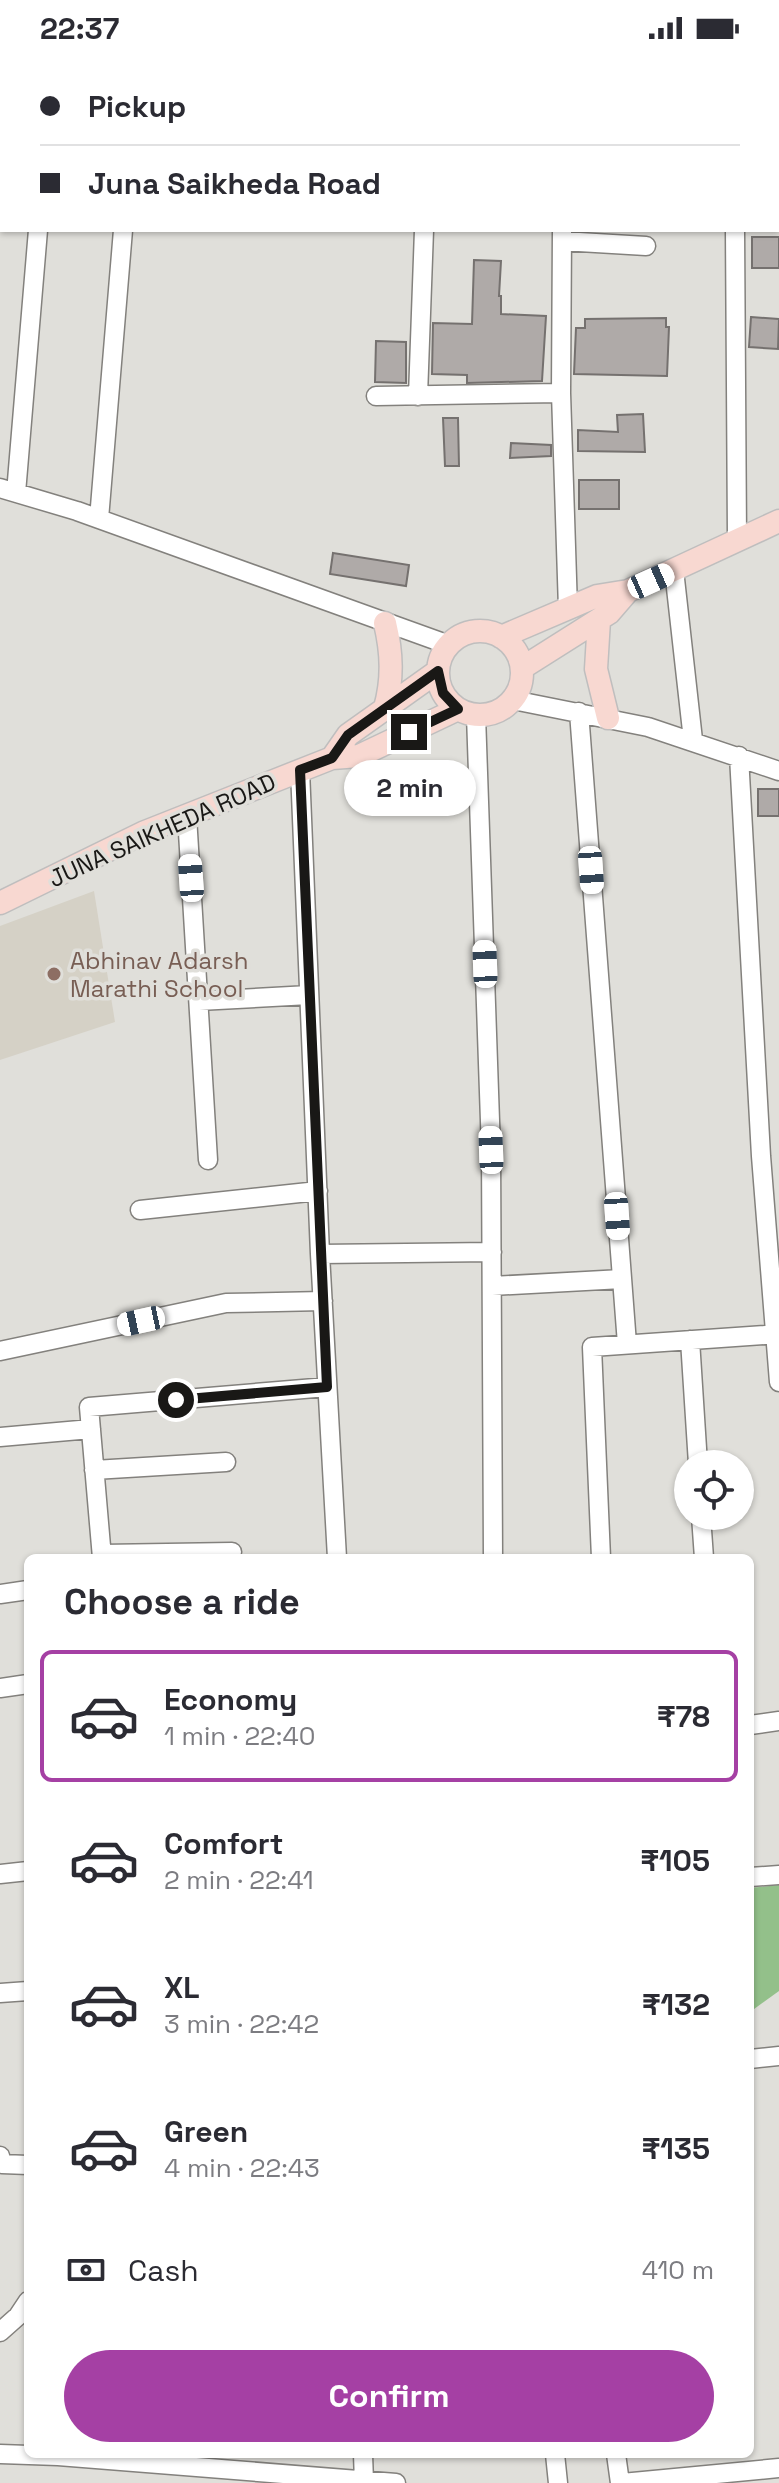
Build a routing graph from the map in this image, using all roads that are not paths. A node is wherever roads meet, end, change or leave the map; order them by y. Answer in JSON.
{"nodes":[{"id":1,"x":38,"y":232,"type":"edge"},
{"id":2,"x":123,"y":232,"type":"edge"},
{"id":3,"x":424,"y":232,"type":"edge"},
{"id":4,"x":735,"y":232,"type":"edge"},
{"id":5,"x":562,"y":236,"type":"edge"},
{"id":6,"x":646,"y":246,"type":"dead end"},
{"id":7,"x":561,"y":393,"type":"junction"},
{"id":8,"x":376,"y":396,"type":"dead end"},
{"id":9,"x":418,"y":396,"type":"junction"},
{"id":10,"x":8,"y":491,"type":"edge"},
{"id":11,"x":99,"y":519,"type":"junction"},
{"id":12,"x":779,"y":521,"type":"edge"},
{"id":13,"x":737,"y":539,"type":"junction"},
{"id":14,"x":674,"y":570,"type":"junction"},
{"id":15,"x":628,"y":591,"type":"junction"},
{"id":16,"x":568,"y":609,"type":"junction"},
{"id":17,"x":599,"y":620,"type":"junction"},
{"id":18,"x":385,"y":623,"type":"junction"},
{"id":19,"x":501,"y":637,"type":"junction"},
{"id":20,"x":449,"y":645,"type":"junction"},
{"id":21,"x":522,"y":668,"type":"junction"},
{"id":22,"x":438,"y":671,"type":"junction"},
{"id":23,"x":513,"y":700,"type":"junction"},
{"id":24,"x":385,"y":708,"type":"junction"},
{"id":25,"x":467,"y":712,"type":"junction"},
{"id":26,"x":579,"y":712,"type":"junction"},
{"id":27,"x":608,"y":718,"type":"junction"},
{"id":28,"x":693,"y":740,"type":"junction"},
{"id":29,"x":739,"y":756,"type":"junction"},
{"id":30,"x":332,"y":758,"type":"junction"},
{"id":31,"x":300,"y":770,"type":"junction"},
{"id":32,"x":779,"y":771,"type":"edge"},
{"id":33,"x":187,"y":816,"type":"junction"},
{"id":34,"x":0,"y":903,"type":"edge"},
{"id":35,"x":309,"y":995,"type":"junction"},
{"id":36,"x":199,"y":1001,"type":"junction"},
{"id":37,"x":208,"y":1160,"type":"dead end"},
{"id":38,"x":318,"y":1191,"type":"junction"},
{"id":39,"x":140,"y":1210,"type":"dead end"},
{"id":40,"x":492,"y":1252,"type":"junction"},
{"id":41,"x":320,"y":1254,"type":"junction"},
{"id":42,"x":622,"y":1279,"type":"junction"},
{"id":43,"x":492,"y":1286,"type":"junction"},
{"id":44,"x":323,"y":1301,"type":"junction"},
{"id":45,"x":777,"y":1334,"type":"edge"},
{"id":46,"x":690,"y":1340,"type":"junction"},
{"id":47,"x":627,"y":1344,"type":"junction"},
{"id":48,"x":0,"y":1351,"type":"edge"},
{"id":49,"x":779,"y":1382,"type":"edge"},
{"id":50,"x":327,"y":1387,"type":"junction"},
{"id":51,"x":91,"y":1429,"type":"junction"},
{"id":52,"x":0,"y":1437,"type":"edge"},
{"id":53,"x":697,"y":1450,"type":"edge"},
{"id":54,"x":226,"y":1462,"type":"dead end"},
{"id":55,"x":94,"y":1470,"type":"junction"},
{"id":56,"x":702,"y":1530,"type":"edge"},
{"id":57,"x":232,"y":1552,"type":"dead end"},
{"id":58,"x":102,"y":1554,"type":"edge"},
{"id":59,"x":167,"y":1554,"type":"edge"},
{"id":60,"x":337,"y":1554,"type":"edge"},
{"id":61,"x":493,"y":1554,"type":"edge"},
{"id":62,"x":601,"y":1554,"type":"edge"},
{"id":63,"x":704,"y":1554,"type":"edge"},
{"id":64,"x":24,"y":1591,"type":"edge"},
{"id":65,"x":0,"y":1594,"type":"edge"},
{"id":66,"x":24,"y":1685,"type":"edge"},
{"id":67,"x":0,"y":1688,"type":"edge"},
{"id":68,"x":779,"y":1721,"type":"edge"},
{"id":69,"x":754,"y":1724,"type":"edge"},
{"id":70,"x":24,"y":1871,"type":"edge"},
{"id":71,"x":0,"y":1874,"type":"edge"},
{"id":72,"x":779,"y":1875,"type":"edge"},
{"id":73,"x":754,"y":1877,"type":"edge"},
{"id":74,"x":24,"y":1991,"type":"edge"},
{"id":75,"x":0,"y":1993,"type":"edge"},
{"id":76,"x":779,"y":2056,"type":"edge"},
{"id":77,"x":754,"y":2059,"type":"edge"},
{"id":78,"x":1,"y":2162,"type":"edge"},
{"id":79,"x":24,"y":2165,"type":"edge"},
{"id":80,"x":24,"y":2307,"type":"edge"},
{"id":81,"x":0,"y":2332,"type":"edge"},
{"id":82,"x":0,"y":2454,"type":"edge"},
{"id":83,"x":24,"y":2455,"type":"edge"},
{"id":84,"x":121,"y":2458,"type":"edge"},
{"id":85,"x":363,"y":2458,"type":"edge"},
{"id":86,"x":555,"y":2458,"type":"edge"},
{"id":87,"x":617,"y":2458,"type":"edge"},
{"id":88,"x":734,"y":2458,"type":"edge"},
{"id":89,"x":181,"y":2460,"type":"edge"},
{"id":90,"x":779,"y":2468,"type":"edge"},
{"id":91,"x":737,"y":2478,"type":"edge"},
{"id":92,"x":364,"y":2482,"type":"edge"},
{"id":93,"x":396,"y":2483,"type":"edge"},
{"id":94,"x":558,"y":2483,"type":"edge"},
{"id":95,"x":621,"y":2483,"type":"edge"}],
"edges":[{"from":1,"to":10,"type":"street"},
{"from":2,"to":11,"type":"street"},
{"from":3,"to":9,"type":"street"},
{"from":4,"to":13,"type":"street"},
{"from":5,"to":6,"type":"street"},
{"from":5,"to":7,"type":"street"},
{"from":7,"to":9,"type":"street"},
{"from":7,"to":16,"type":"street"},
{"from":8,"to":9,"type":"street"},
{"from":10,"to":11,"type":"street"},
{"from":11,"to":18,"type":"street"},
{"from":12,"to":13,"type":"main road"},
{"from":13,"to":14,"type":"main road"},
{"from":14,"to":15,"type":"main road"},
{"from":14,"to":28,"type":"street"},
{"from":15,"to":16,"type":"main road"},
{"from":15,"to":17,"type":"main road"},
{"from":16,"to":19,"type":"main road"},
{"from":17,"to":21,"type":"main road"},
{"from":17,"to":27,"type":"main road"},
{"from":18,"to":20,"type":"street"},
{"from":18,"to":24,"type":"main road"},
{"from":19,"to":20,"type":"main road"},
{"from":19,"to":21,"type":"main road"},
{"from":20,"to":22,"type":"main road"},
{"from":21,"to":23,"type":"main road"},
{"from":22,"to":24,"type":"main road"},
{"from":22,"to":25,"type":"main road"},
{"from":23,"to":25,"type":"main road"},
{"from":23,"to":26,"type":"street"},
{"from":24,"to":30,"type":"main road"},
{"from":25,"to":30,"type":"main road","name":"JUNA SAIKHEDA ROAD"},
{"from":25,"to":40,"type":"street"},
{"from":26,"to":27,"type":"street"},
{"from":26,"to":42,"type":"street"},
{"from":27,"to":28,"type":"street"},
{"from":28,"to":29,"type":"street"},
{"from":29,"to":32,"type":"street"},
{"from":29,"to":45,"type":"street"},
{"from":30,"to":31,"type":"main road","name":"JUNA SAIKHEDA ROAD"},
{"from":31,"to":33,"type":"main road","name":"JUNA SAIKHEDA ROAD"},
{"from":31,"to":35,"type":"street"},
{"from":33,"to":34,"type":"main road","name":"JUNA SAIKHEDA ROAD"},
{"from":33,"to":36,"type":"street"},
{"from":35,"to":36,"type":"street"},
{"from":35,"to":38,"type":"street"},
{"from":36,"to":37,"type":"street"},
{"from":38,"to":39,"type":"street"},
{"from":38,"to":41,"type":"street"},
{"from":40,"to":41,"type":"street"},
{"from":40,"to":43,"type":"street"},
{"from":41,"to":44,"type":"street"},
{"from":42,"to":43,"type":"street"},
{"from":42,"to":47,"type":"street"},
{"from":43,"to":61,"type":"street"},
{"from":44,"to":48,"type":"street"},
{"from":44,"to":50,"type":"street"},
{"from":45,"to":46,"type":"street"},
{"from":45,"to":49,"type":"street"},
{"from":46,"to":47,"type":"street"},
{"from":46,"to":53,"type":"street"},
{"from":47,"to":62,"type":"street"},
{"from":50,"to":51,"type":"street"},
{"from":50,"to":60,"type":"street"},
{"from":51,"to":52,"type":"street"},
{"from":51,"to":55,"type":"street"},
{"from":54,"to":55,"type":"street"},
{"from":55,"to":58,"type":"street"},
{"from":56,"to":63,"type":"street"},
{"from":57,"to":59,"type":"street"},
{"from":64,"to":65,"type":"street"},
{"from":66,"to":67,"type":"street"},
{"from":68,"to":69,"type":"street"},
{"from":70,"to":71,"type":"street"},
{"from":72,"to":73,"type":"street"},
{"from":74,"to":75,"type":"street"},
{"from":76,"to":77,"type":"street"},
{"from":78,"to":79,"type":"street"},
{"from":80,"to":81,"type":"street"},
{"from":82,"to":83,"type":"street"},
{"from":84,"to":89,"type":"street"},
{"from":85,"to":92,"type":"street"},
{"from":86,"to":94,"type":"street"},
{"from":87,"to":95,"type":"street"},
{"from":88,"to":91,"type":"street"},
{"from":89,"to":92,"type":"street"},
{"from":90,"to":91,"type":"street"},
{"from":91,"to":95,"type":"street"},
{"from":92,"to":93,"type":"street"}]}
